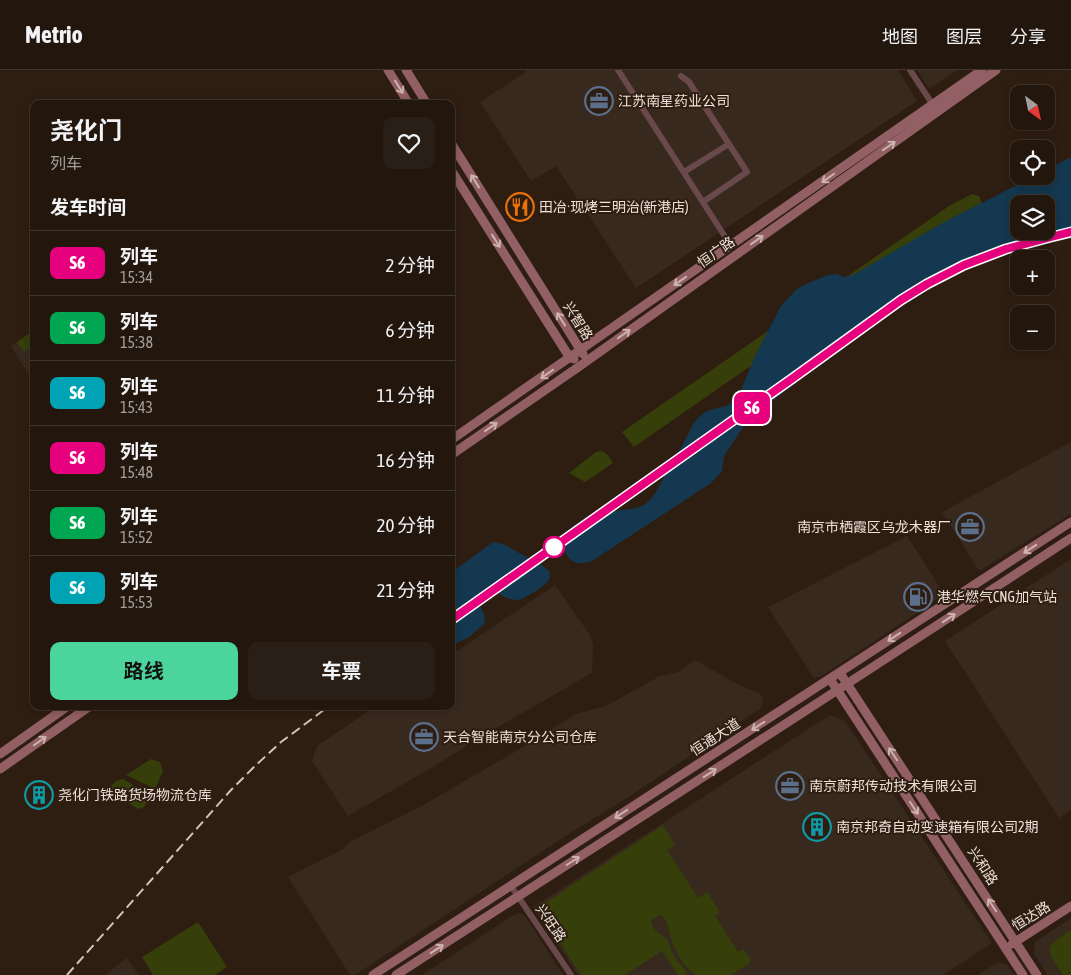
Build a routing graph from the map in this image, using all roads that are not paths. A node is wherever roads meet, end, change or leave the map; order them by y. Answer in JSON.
{"nodes":[{"id":1,"x":388,"y":70,"type":"edge"},
{"id":2,"x":406,"y":70,"type":"edge"},
{"id":3,"x":618,"y":70,"type":"edge"},
{"id":4,"x":910,"y":70,"type":"edge"},
{"id":5,"x":982,"y":70,"type":"edge"},
{"id":6,"x":996,"y":70,"type":"edge"},
{"id":7,"x":681,"y":76,"type":"dead end"},
{"id":8,"x":407,"y":100,"type":"edge"},
{"id":9,"x":424,"y":100,"type":"edge"},
{"id":10,"x":933,"y":105,"type":"junction"},
{"id":11,"x":729,"y":144,"type":"junction"},
{"id":12,"x":455,"y":149,"type":"edge"},
{"id":13,"x":684,"y":172,"type":"junction"},
{"id":14,"x":455,"y":176,"type":"edge"},
{"id":15,"x":703,"y":202,"type":"junction"},
{"id":16,"x":731,"y":246,"type":"junction"},
{"id":17,"x":580,"y":351,"type":"junction"},
{"id":18,"x":570,"y":358,"type":"junction"},
{"id":19,"x":587,"y":360,"type":"junction"},
{"id":20,"x":455,"y":437,"type":"edge"},
{"id":21,"x":455,"y":452,"type":"edge"},
{"id":22,"x":1071,"y":522,"type":"edge"},
{"id":23,"x":1071,"y":538,"type":"edge"},
{"id":24,"x":840,"y":673,"type":"junction"},
{"id":25,"x":830,"y":679,"type":"junction"},
{"id":26,"x":847,"y":684,"type":"junction"},
{"id":27,"x":838,"y":690,"type":"junction"},
{"id":28,"x":62,"y":710,"type":"edge"},
{"id":29,"x":84,"y":710,"type":"edge"},
{"id":30,"x":0,"y":754,"type":"edge"},
{"id":31,"x":0,"y":769,"type":"edge"},
{"id":32,"x":511,"y":886,"type":"junction"},
{"id":33,"x":518,"y":896,"type":"junction"},
{"id":34,"x":1071,"y":906,"type":"edge"},
{"id":35,"x":1016,"y":942,"type":"junction"},
{"id":36,"x":1005,"y":948,"type":"junction"},
{"id":37,"x":373,"y":975,"type":"edge"},
{"id":38,"x":396,"y":975,"type":"edge"},
{"id":39,"x":571,"y":975,"type":"edge"},
{"id":40,"x":1023,"y":975,"type":"edge"},
{"id":41,"x":1037,"y":975,"type":"edge"}],
"edges":[{"from":1,"to":8,"type":"main road","one_way":true},
{"from":2,"to":9,"type":"main road"},
{"from":3,"to":13,"type":"street"},
{"from":4,"to":10,"type":"street"},
{"from":5,"to":10,"type":"main road","name":"恒广路"},
{"from":19,"to":6,"type":"main road","name":"恒广路","one_way":true},
{"from":7,"to":11,"type":"street"},
{"from":10,"to":16,"type":"main road","name":"恒广路","one_way":true},
{"from":11,"to":13,"type":"street"},
{"from":11,"to":15,"type":"street"},
{"from":17,"to":12,"type":"main road","name":"兴智路","one_way":true},
{"from":13,"to":15,"type":"street"},
{"from":14,"to":18,"type":"main road","name":"兴智路","one_way":true},
{"from":15,"to":16,"type":"street"},
{"from":16,"to":17,"type":"main road","name":"恒广路","one_way":true},
{"from":17,"to":18,"type":"main road","name":"恒广路"},
{"from":17,"to":19,"type":"main road","name":"兴智路"},
{"from":18,"to":19,"type":"main road","name":"兴智路"},
{"from":18,"to":20,"type":"main road","name":"恒广路","one_way":true},
{"from":21,"to":19,"type":"main road","name":"恒广路","one_way":true},
{"from":22,"to":24,"type":"main road","name":"恒通大道","one_way":true},
{"from":26,"to":23,"type":"main road","name":"恒通大道","one_way":true},
{"from":24,"to":25,"type":"main road","name":"恒通大道"},
{"from":24,"to":26,"type":"main road","name":"兴和路"},
{"from":25,"to":27,"type":"main road","name":"兴和路"},
{"from":25,"to":32,"type":"main road","name":"恒通大道","one_way":true},
{"from":26,"to":27,"type":"main road","name":"恒通大道"},
{"from":35,"to":26,"type":"main road","name":"兴和路","one_way":true},
{"from":33,"to":27,"type":"main road","name":"恒通大道","one_way":true},
{"from":27,"to":36,"type":"main road","name":"兴和路","one_way":true},
{"from":28,"to":30,"type":"main road"},
{"from":31,"to":29,"type":"main road","one_way":true},
{"from":32,"to":33,"type":"street","name":"兴旺路"},
{"from":32,"to":37,"type":"main road","name":"恒通大道"},
{"from":38,"to":33,"type":"main road","name":"恒通大道","one_way":true},
{"from":33,"to":39,"type":"street","name":"兴旺路"},
{"from":34,"to":35,"type":"main road","name":"恒达路"},
{"from":35,"to":36,"type":"main road","name":"恒达路"},
{"from":35,"to":41,"type":"main road","name":"兴和路"},
{"from":36,"to":40,"type":"main road","name":"兴和路"}]}
